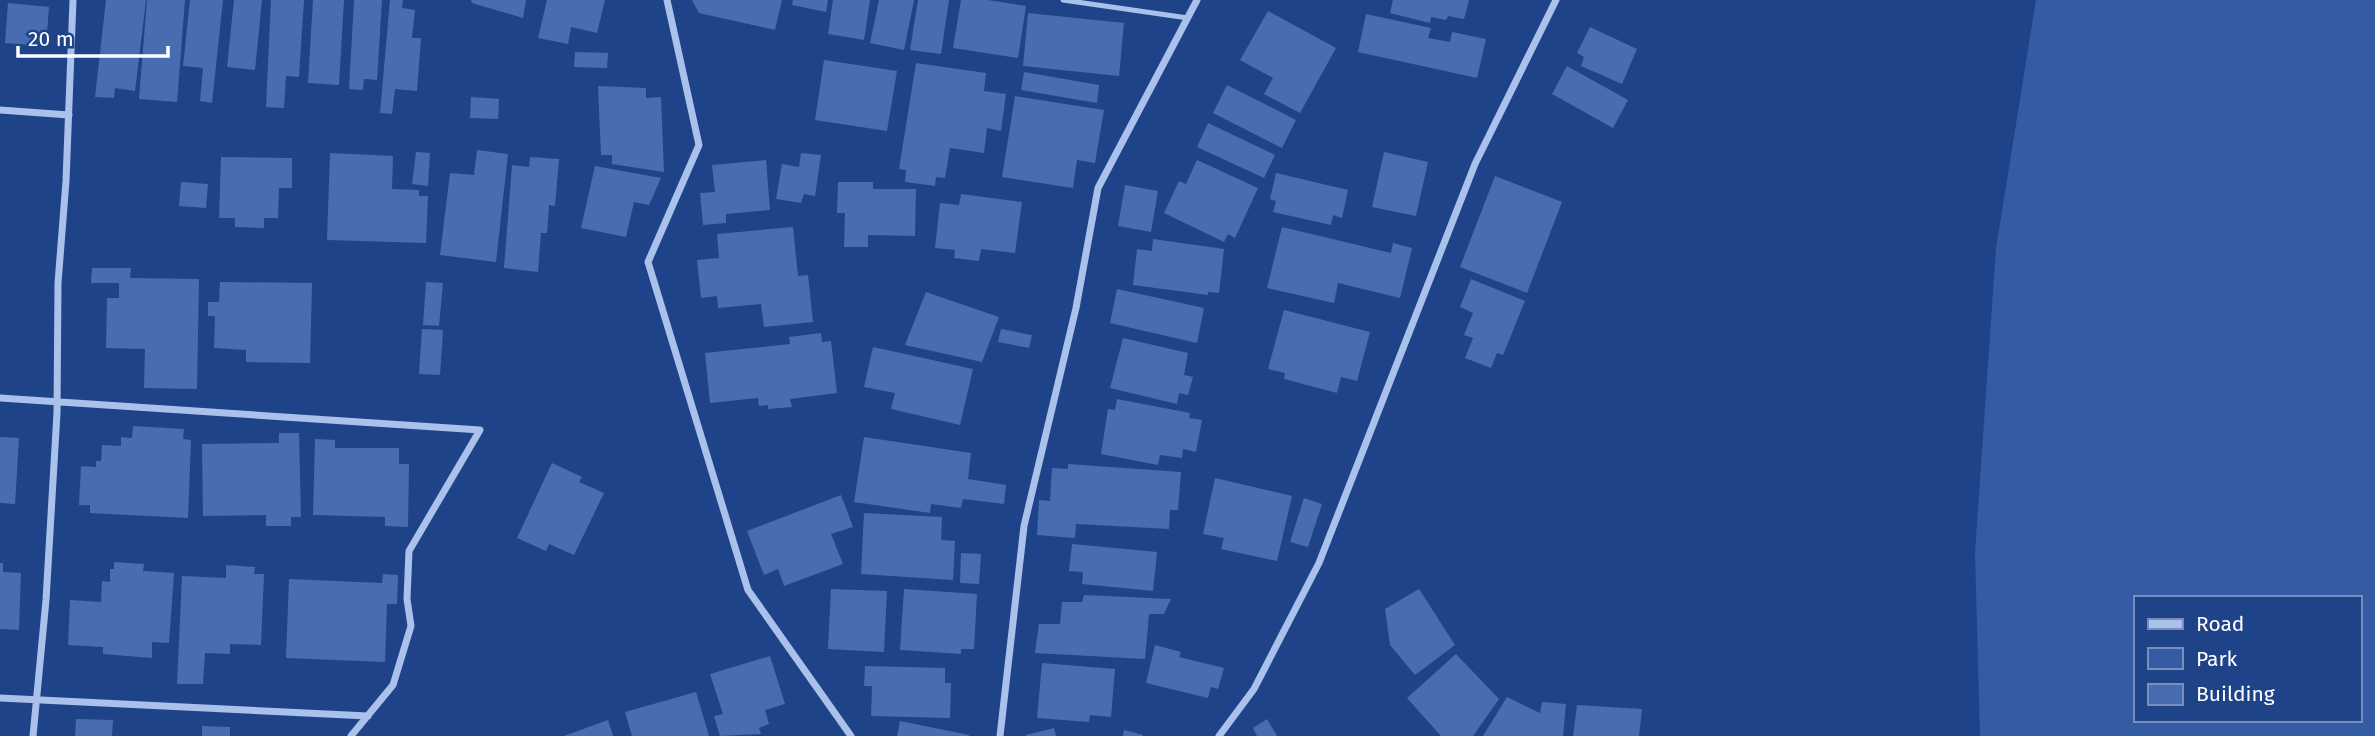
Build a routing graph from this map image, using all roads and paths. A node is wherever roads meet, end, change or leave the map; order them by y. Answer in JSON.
{"nodes":[{"id":1,"x":73,"y":0,"type":"edge"},
{"id":2,"x":667,"y":0,"type":"edge"},
{"id":3,"x":1063,"y":0,"type":"edge"},
{"id":4,"x":1197,"y":0,"type":"edge"},
{"id":5,"x":1556,"y":0,"type":"edge"},
{"id":6,"x":1188,"y":18,"type":"junction"},
{"id":7,"x":0,"y":110,"type":"edge"},
{"id":8,"x":69,"y":115,"type":"junction"},
{"id":9,"x":0,"y":398,"type":"edge"},
{"id":10,"x":57,"y":400,"type":"junction"},
{"id":11,"x":0,"y":698,"type":"edge"},
{"id":12,"x":37,"y":700,"type":"junction"},
{"id":13,"x":368,"y":716,"type":"junction"},
{"id":14,"x":33,"y":736,"type":"edge"},
{"id":15,"x":351,"y":736,"type":"edge"},
{"id":16,"x":850,"y":736,"type":"edge"},
{"id":17,"x":1000,"y":736,"type":"edge"},
{"id":18,"x":1219,"y":736,"type":"edge"}],
"edges":[{"from":1,"to":8,"type":"street"},
{"from":2,"to":16,"type":"street"},
{"from":3,"to":6,"type":"lane"},
{"from":4,"to":6,"type":"street"},
{"from":5,"to":18,"type":"street"},
{"from":6,"to":17,"type":"street"},
{"from":7,"to":8,"type":"street"},
{"from":8,"to":10,"type":"street"},
{"from":9,"to":10,"type":"street"},
{"from":10,"to":12,"type":"street"},
{"from":10,"to":13,"type":"street"},
{"from":11,"to":12,"type":"street"},
{"from":12,"to":13,"type":"street"},
{"from":12,"to":14,"type":"street"},
{"from":13,"to":15,"type":"street"}]}
